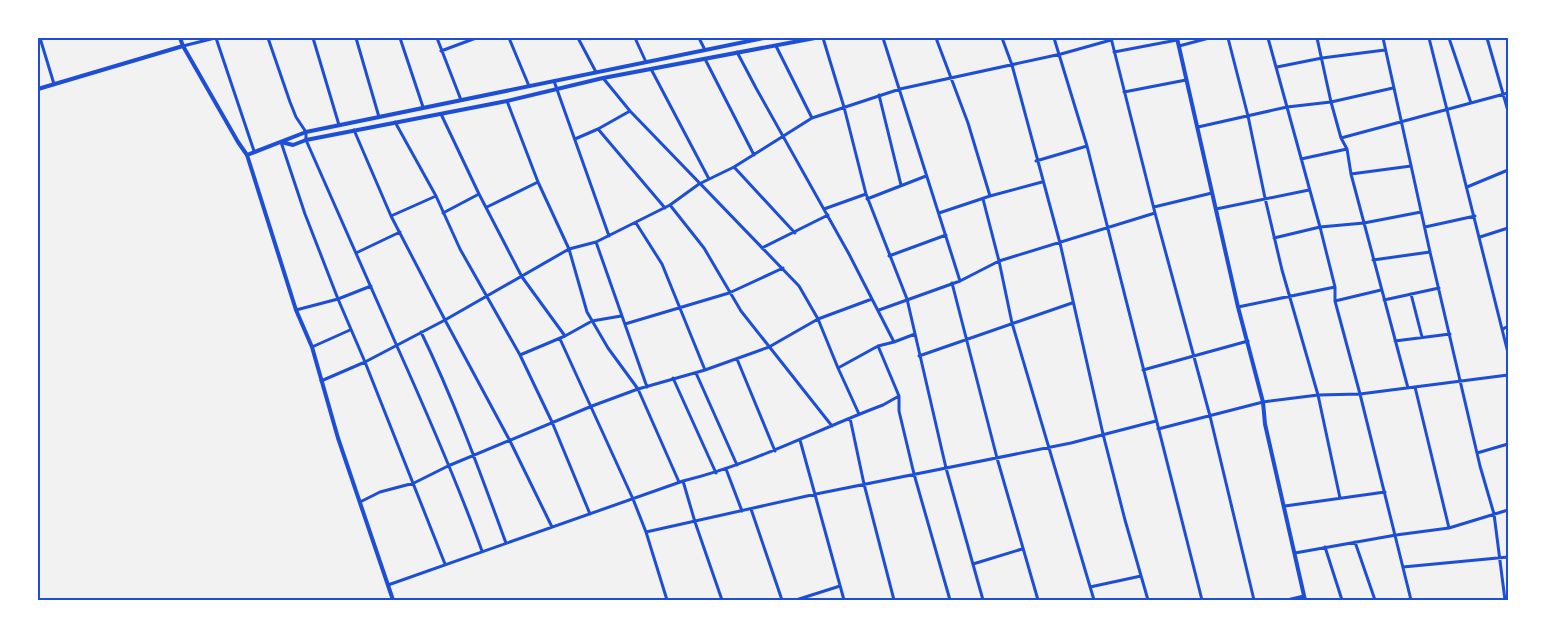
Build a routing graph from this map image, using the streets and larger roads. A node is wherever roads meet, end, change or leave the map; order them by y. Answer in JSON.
{"nodes":[{"id":1,"x":40,"y":38,"type":"edge"},
{"id":2,"x":180,"y":38,"type":"edge"},
{"id":3,"x":216,"y":38,"type":"edge"},
{"id":4,"x":268,"y":38,"type":"edge"},
{"id":5,"x":313,"y":38,"type":"edge"},
{"id":6,"x":356,"y":38,"type":"edge"},
{"id":7,"x":400,"y":38,"type":"edge"},
{"id":8,"x":437,"y":38,"type":"edge"},
{"id":9,"x":476,"y":38,"type":"edge"},
{"id":10,"x":509,"y":38,"type":"edge"},
{"id":11,"x":578,"y":38,"type":"edge"},
{"id":12,"x":635,"y":38,"type":"edge"},
{"id":13,"x":699,"y":38,"type":"edge"},
{"id":14,"x":764,"y":38,"type":"edge"},
{"id":15,"x":815,"y":38,"type":"edge"},
{"id":16,"x":822,"y":38,"type":"edge"},
{"id":17,"x":883,"y":38,"type":"edge"},
{"id":18,"x":936,"y":38,"type":"edge"},
{"id":19,"x":1002,"y":38,"type":"edge"},
{"id":20,"x":1054,"y":38,"type":"edge"},
{"id":21,"x":1210,"y":38,"type":"edge"},
{"id":22,"x":1228,"y":38,"type":"edge"},
{"id":23,"x":1268,"y":38,"type":"edge"},
{"id":24,"x":1317,"y":38,"type":"edge"},
{"id":25,"x":1382,"y":38,"type":"edge"},
{"id":26,"x":1429,"y":38,"type":"edge"},
{"id":27,"x":1449,"y":38,"type":"edge"},
{"id":28,"x":1487,"y":38,"type":"edge"},
{"id":29,"x":752,"y":39,"type":"edge"},
{"id":30,"x":1111,"y":39,"type":"edge"},
{"id":31,"x":1177,"y":39,"type":"edge"},
{"id":32,"x":796,"y":40,"type":"edge"},
{"id":33,"x":183,"y":46,"type":"junction"},
{"id":34,"x":776,"y":46,"type":"junction"},
{"id":35,"x":1179,"y":46,"type":"junction"},
{"id":36,"x":705,"y":50,"type":"junction"},
{"id":37,"x":1386,"y":50,"type":"junction"},
{"id":38,"x":441,"y":51,"type":"junction"},
{"id":39,"x":737,"y":52,"type":"junction"},
{"id":40,"x":1114,"y":52,"type":"junction"},
{"id":41,"x":1060,"y":54,"type":"junction"},
{"id":42,"x":1322,"y":58,"type":"junction"},
{"id":43,"x":705,"y":59,"type":"junction"},
{"id":44,"x":646,"y":62,"type":"junction"},
{"id":45,"x":1012,"y":65,"type":"junction"},
{"id":46,"x":1277,"y":67,"type":"junction"},
{"id":47,"x":651,"y":70,"type":"junction"},
{"id":48,"x":596,"y":72,"type":"junction"},
{"id":49,"x":602,"y":78,"type":"junction"},
{"id":50,"x":952,"y":78,"type":"junction"},
{"id":51,"x":1186,"y":80,"type":"junction"},
{"id":52,"x":554,"y":81,"type":"junction"},
{"id":53,"x":54,"y":84,"type":"junction"},
{"id":54,"x":529,"y":86,"type":"junction"},
{"id":55,"x":556,"y":88,"type":"junction"},
{"id":56,"x":1394,"y":88,"type":"junction"},
{"id":57,"x":38,"y":89,"type":"edge"},
{"id":58,"x":900,"y":89,"type":"junction"},
{"id":59,"x":1124,"y":92,"type":"junction"},
{"id":60,"x":1508,"y":93,"type":"edge"},
{"id":61,"x":1504,"y":94,"type":"junction"},
{"id":62,"x":879,"y":95,"type":"junction"},
{"id":63,"x":461,"y":100,"type":"junction"},
{"id":64,"x":507,"y":101,"type":"junction"},
{"id":65,"x":1331,"y":102,"type":"junction"},
{"id":66,"x":1471,"y":103,"type":"junction"},
{"id":67,"x":423,"y":107,"type":"junction"},
{"id":68,"x":844,"y":107,"type":"junction"},
{"id":69,"x":1287,"y":107,"type":"junction"},
{"id":70,"x":1446,"y":109,"type":"junction"},
{"id":71,"x":630,"y":111,"type":"junction"},
{"id":72,"x":1508,"y":112,"type":"edge"},
{"id":73,"x":441,"y":114,"type":"junction"},
{"id":74,"x":1248,"y":116,"type":"junction"},
{"id":75,"x":379,"y":117,"type":"junction"},
{"id":76,"x":812,"y":118,"type":"junction"},
{"id":77,"x":395,"y":122,"type":"junction"},
{"id":78,"x":1401,"y":122,"type":"junction"},
{"id":79,"x":340,"y":125,"type":"junction"},
{"id":80,"x":1198,"y":127,"type":"junction"},
{"id":81,"x":598,"y":129,"type":"junction"},
{"id":82,"x":354,"y":130,"type":"junction"},
{"id":83,"x":306,"y":132,"type":"junction"},
{"id":84,"x":784,"y":136,"type":"junction"},
{"id":85,"x":1341,"y":138,"type":"junction"},
{"id":86,"x":575,"y":139,"type":"junction"},
{"id":87,"x":306,"y":140,"type":"junction"},
{"id":88,"x":281,"y":142,"type":"junction"},
{"id":89,"x":1087,"y":146,"type":"junction"},
{"id":90,"x":1347,"y":149,"type":"junction"},
{"id":91,"x":254,"y":151,"type":"junction"},
{"id":92,"x":247,"y":155,"type":"junction"},
{"id":93,"x":754,"y":155,"type":"junction"},
{"id":94,"x":1300,"y":159,"type":"junction"},
{"id":95,"x":1036,"y":161,"type":"junction"},
{"id":96,"x":1411,"y":166,"type":"junction"},
{"id":97,"x":734,"y":167,"type":"junction"},
{"id":98,"x":1508,"y":170,"type":"edge"},
{"id":99,"x":1351,"y":174,"type":"junction"},
{"id":100,"x":926,"y":176,"type":"junction"},
{"id":101,"x":709,"y":179,"type":"junction"},
{"id":102,"x":538,"y":182,"type":"junction"},
{"id":103,"x":1042,"y":182,"type":"junction"},
{"id":104,"x":699,"y":184,"type":"junction"},
{"id":105,"x":901,"y":185,"type":"junction"},
{"id":106,"x":1467,"y":186,"type":"junction"},
{"id":107,"x":1309,"y":190,"type":"junction"},
{"id":108,"x":1212,"y":193,"type":"junction"},
{"id":109,"x":479,"y":194,"type":"junction"},
{"id":110,"x":866,"y":194,"type":"junction"},
{"id":111,"x":436,"y":196,"type":"junction"},
{"id":112,"x":990,"y":196,"type":"junction"},
{"id":113,"x":1265,"y":198,"type":"junction"},
{"id":114,"x":867,"y":199,"type":"junction"},
{"id":115,"x":983,"y":199,"type":"junction"},
{"id":116,"x":670,"y":205,"type":"junction"},
{"id":117,"x":486,"y":207,"type":"junction"},
{"id":118,"x":1154,"y":207,"type":"junction"},
{"id":119,"x":665,"y":208,"type":"junction"},
{"id":120,"x":824,"y":209,"type":"junction"},
{"id":121,"x":1216,"y":209,"type":"junction"},
{"id":122,"x":1421,"y":212,"type":"junction"},
{"id":123,"x":443,"y":213,"type":"junction"},
{"id":124,"x":940,"y":213,"type":"junction"},
{"id":125,"x":1155,"y":213,"type":"junction"},
{"id":126,"x":828,"y":215,"type":"junction"},
{"id":127,"x":391,"y":216,"type":"junction"},
{"id":128,"x":1475,"y":216,"type":"junction"},
{"id":129,"x":636,"y":223,"type":"junction"},
{"id":130,"x":1364,"y":223,"type":"junction"},
{"id":131,"x":1108,"y":226,"type":"junction"},
{"id":132,"x":1320,"y":227,"type":"junction"},
{"id":133,"x":1425,"y":227,"type":"junction"},
{"id":134,"x":1508,"y":228,"type":"edge"},
{"id":135,"x":400,"y":232,"type":"junction"},
{"id":136,"x":795,"y":233,"type":"junction"},
{"id":137,"x":946,"y":235,"type":"junction"},
{"id":138,"x":609,"y":236,"type":"junction"},
{"id":139,"x":1480,"y":237,"type":"junction"},
{"id":140,"x":1274,"y":238,"type":"junction"},
{"id":141,"x":596,"y":242,"type":"junction"},
{"id":142,"x":1060,"y":243,"type":"junction"},
{"id":143,"x":762,"y":248,"type":"junction"},
{"id":144,"x":569,"y":249,"type":"junction"},
{"id":145,"x":1430,"y":252,"type":"junction"},
{"id":146,"x":356,"y":253,"type":"junction"},
{"id":147,"x":889,"y":256,"type":"junction"},
{"id":148,"x":1373,"y":260,"type":"junction"},
{"id":149,"x":998,"y":261,"type":"junction"},
{"id":150,"x":782,"y":268,"type":"junction"},
{"id":151,"x":522,"y":277,"type":"junction"},
{"id":152,"x":960,"y":281,"type":"junction"},
{"id":153,"x":952,"y":283,"type":"junction"},
{"id":154,"x":371,"y":286,"type":"junction"},
{"id":155,"x":1335,"y":288,"type":"junction"},
{"id":156,"x":1439,"y":288,"type":"junction"},
{"id":157,"x":1381,"y":290,"type":"junction"},
{"id":158,"x":729,"y":293,"type":"junction"},
{"id":159,"x":1411,"y":294,"type":"junction"},
{"id":160,"x":485,"y":296,"type":"junction"},
{"id":161,"x":1290,"y":297,"type":"junction"},
{"id":162,"x":338,"y":299,"type":"junction"},
{"id":163,"x":872,"y":299,"type":"junction"},
{"id":164,"x":907,"y":300,"type":"junction"},
{"id":165,"x":1384,"y":300,"type":"junction"},
{"id":166,"x":1335,"y":301,"type":"junction"},
{"id":167,"x":1072,"y":303,"type":"junction"},
{"id":168,"x":1238,"y":307,"type":"junction"},
{"id":169,"x":679,"y":308,"type":"junction"},
{"id":170,"x":296,"y":310,"type":"junction"},
{"id":171,"x":878,"y":310,"type":"junction"},
{"id":172,"x":621,"y":316,"type":"junction"},
{"id":173,"x":818,"y":319,"type":"junction"},
{"id":174,"x":445,"y":320,"type":"junction"},
{"id":175,"x":592,"y":321,"type":"junction"},
{"id":176,"x":1012,"y":323,"type":"junction"},
{"id":177,"x":625,"y":324,"type":"junction"},
{"id":178,"x":1508,"y":326,"type":"edge"},
{"id":179,"x":1503,"y":329,"type":"junction"},
{"id":180,"x":350,"y":330,"type":"junction"},
{"id":181,"x":421,"y":332,"type":"junction"},
{"id":182,"x":915,"y":334,"type":"junction"},
{"id":183,"x":1450,"y":334,"type":"junction"},
{"id":184,"x":565,"y":336,"type":"junction"},
{"id":185,"x":1422,"y":337,"type":"junction"},
{"id":186,"x":560,"y":339,"type":"junction"},
{"id":187,"x":966,"y":339,"type":"junction"},
{"id":188,"x":1248,"y":341,"type":"junction"},
{"id":189,"x":1395,"y":341,"type":"junction"},
{"id":190,"x":894,"y":342,"type":"junction"},
{"id":191,"x":396,"y":344,"type":"junction"},
{"id":192,"x":878,"y":346,"type":"junction"},
{"id":193,"x":312,"y":347,"type":"junction"},
{"id":194,"x":769,"y":347,"type":"junction"},
{"id":195,"x":1508,"y":353,"type":"edge"},
{"id":196,"x":520,"y":355,"type":"junction"},
{"id":197,"x":1194,"y":355,"type":"junction"},
{"id":198,"x":919,"y":356,"type":"junction"},
{"id":199,"x":737,"y":359,"type":"junction"},
{"id":200,"x":366,"y":362,"type":"junction"},
{"id":201,"x":838,"y":368,"type":"junction"},
{"id":202,"x":705,"y":370,"type":"junction"},
{"id":203,"x":1143,"y":370,"type":"junction"},
{"id":204,"x":696,"y":373,"type":"junction"},
{"id":205,"x":1508,"y":375,"type":"edge"},
{"id":206,"x":673,"y":378,"type":"junction"},
{"id":207,"x":321,"y":381,"type":"junction"},
{"id":208,"x":1460,"y":381,"type":"junction"},
{"id":209,"x":647,"y":387,"type":"junction"},
{"id":210,"x":1415,"y":387,"type":"junction"},
{"id":211,"x":1408,"y":388,"type":"junction"},
{"id":212,"x":638,"y":389,"type":"junction"},
{"id":213,"x":1360,"y":394,"type":"junction"},
{"id":214,"x":1318,"y":395,"type":"junction"},
{"id":215,"x":898,"y":396,"type":"junction"},
{"id":216,"x":1263,"y":402,"type":"junction"},
{"id":217,"x":592,"y":406,"type":"junction"},
{"id":218,"x":859,"y":414,"type":"junction"},
{"id":219,"x":1210,"y":416,"type":"junction"},
{"id":220,"x":850,"y":418,"type":"junction"},
{"id":221,"x":1156,"y":421,"type":"junction"},
{"id":222,"x":552,"y":422,"type":"junction"},
{"id":223,"x":832,"y":426,"type":"junction"},
{"id":224,"x":1158,"y":429,"type":"junction"},
{"id":225,"x":1103,"y":434,"type":"junction"},
{"id":226,"x":800,"y":440,"type":"junction"},
{"id":227,"x":510,"y":441,"type":"junction"},
{"id":228,"x":1508,"y":444,"type":"edge"},
{"id":229,"x":1049,"y":447,"type":"junction"},
{"id":230,"x":775,"y":451,"type":"junction"},
{"id":231,"x":1477,"y":453,"type":"junction"},
{"id":232,"x":474,"y":456,"type":"junction"},
{"id":233,"x":998,"y":458,"type":"junction"},
{"id":234,"x":737,"y":465,"type":"junction"},
{"id":235,"x":448,"y":466,"type":"junction"},
{"id":236,"x":946,"y":468,"type":"junction"},
{"id":237,"x":726,"y":469,"type":"junction"},
{"id":238,"x":716,"y":473,"type":"junction"},
{"id":239,"x":914,"y":474,"type":"junction"},
{"id":240,"x":681,"y":481,"type":"junction"},
{"id":241,"x":414,"y":483,"type":"junction"},
{"id":242,"x":864,"y":484,"type":"junction"},
{"id":243,"x":1385,"y":492,"type":"junction"},
{"id":244,"x":816,"y":494,"type":"junction"},
{"id":245,"x":1340,"y":498,"type":"junction"},
{"id":246,"x":633,"y":499,"type":"junction"},
{"id":247,"x":360,"y":502,"type":"junction"},
{"id":248,"x":1285,"y":506,"type":"junction"},
{"id":249,"x":752,"y":509,"type":"junction"},
{"id":250,"x":1508,"y":510,"type":"edge"},
{"id":251,"x":742,"y":511,"type":"junction"},
{"id":252,"x":590,"y":514,"type":"junction"},
{"id":253,"x":1494,"y":514,"type":"junction"},
{"id":254,"x":695,"y":522,"type":"junction"},
{"id":255,"x":552,"y":527,"type":"junction"},
{"id":256,"x":1449,"y":528,"type":"junction"},
{"id":257,"x":646,"y":532,"type":"junction"},
{"id":258,"x":1396,"y":535,"type":"junction"},
{"id":259,"x":1355,"y":542,"type":"junction"},
{"id":260,"x":506,"y":543,"type":"junction"},
{"id":261,"x":1325,"y":547,"type":"junction"},
{"id":262,"x":1022,"y":549,"type":"junction"},
{"id":263,"x":482,"y":551,"type":"junction"},
{"id":264,"x":1295,"y":552,"type":"junction"},
{"id":265,"x":1508,"y":556,"type":"edge"},
{"id":266,"x":1500,"y":557,"type":"junction"},
{"id":267,"x":445,"y":564,"type":"junction"},
{"id":268,"x":973,"y":564,"type":"junction"},
{"id":269,"x":1403,"y":567,"type":"junction"},
{"id":270,"x":1141,"y":576,"type":"junction"},
{"id":271,"x":388,"y":585,"type":"junction"},
{"id":272,"x":840,"y":586,"type":"junction"},
{"id":273,"x":1090,"y":587,"type":"junction"},
{"id":274,"x":1305,"y":598,"type":"edge"},
{"id":275,"x":393,"y":600,"type":"edge"},
{"id":276,"x":667,"y":600,"type":"edge"},
{"id":277,"x":722,"y":600,"type":"edge"},
{"id":278,"x":782,"y":600,"type":"edge"},
{"id":279,"x":796,"y":600,"type":"edge"},
{"id":280,"x":844,"y":600,"type":"edge"},
{"id":281,"x":894,"y":600,"type":"edge"},
{"id":282,"x":950,"y":600,"type":"edge"},
{"id":283,"x":984,"y":600,"type":"edge"},
{"id":284,"x":1038,"y":600,"type":"edge"},
{"id":285,"x":1094,"y":600,"type":"edge"},
{"id":286,"x":1148,"y":600,"type":"edge"},
{"id":287,"x":1202,"y":600,"type":"edge"},
{"id":288,"x":1254,"y":600,"type":"edge"},
{"id":289,"x":1287,"y":600,"type":"edge"},
{"id":290,"x":1342,"y":600,"type":"edge"},
{"id":291,"x":1375,"y":600,"type":"edge"},
{"id":292,"x":1411,"y":600,"type":"edge"},
{"id":293,"x":1505,"y":600,"type":"edge"}],
"edges":[{"from":1,"to":53,"type":"street"},
{"from":2,"to":33,"type":"street"},
{"from":3,"to":33,"type":"street"},
{"from":3,"to":91,"type":"street"},
{"from":4,"to":83,"type":"street"},
{"from":5,"to":79,"type":"street"},
{"from":6,"to":75,"type":"street"},
{"from":7,"to":67,"type":"street"},
{"from":8,"to":38,"type":"street"},
{"from":9,"to":38,"type":"street"},
{"from":10,"to":54,"type":"street"},
{"from":11,"to":48,"type":"street"},
{"from":12,"to":44,"type":"street"},
{"from":13,"to":36,"type":"street"},
{"from":14,"to":29,"type":"street"},
{"from":15,"to":32,"type":"street"},
{"from":16,"to":68,"type":"street"},
{"from":17,"to":58,"type":"street"},
{"from":18,"to":50,"type":"street"},
{"from":19,"to":45,"type":"street"},
{"from":20,"to":41,"type":"street"},
{"from":21,"to":35,"type":"street"},
{"from":22,"to":74,"type":"street"},
{"from":23,"to":46,"type":"street"},
{"from":24,"to":42,"type":"street"},
{"from":25,"to":37,"type":"street"},
{"from":26,"to":70,"type":"street"},
{"from":27,"to":66,"type":"street"},
{"from":28,"to":61,"type":"street"},
{"from":29,"to":36,"type":"street"},
{"from":30,"to":40,"type":"street"},
{"from":30,"to":41,"type":"street"},
{"from":31,"to":35,"type":"street"},
{"from":31,"to":40,"type":"street"},
{"from":32,"to":34,"type":"street"},
{"from":33,"to":53,"type":"street"},
{"from":33,"to":92,"type":"street"},
{"from":34,"to":39,"type":"street"},
{"from":34,"to":76,"type":"street"},
{"from":35,"to":51,"type":"street"},
{"from":36,"to":44,"type":"street"},
{"from":37,"to":42,"type":"street"},
{"from":37,"to":56,"type":"street"},
{"from":38,"to":63,"type":"street"},
{"from":39,"to":43,"type":"street"},
{"from":39,"to":84,"type":"street"},
{"from":40,"to":59,"type":"street"},
{"from":41,"to":45,"type":"street"},
{"from":41,"to":89,"type":"street"},
{"from":42,"to":46,"type":"street"},
{"from":42,"to":65,"type":"street"},
{"from":43,"to":47,"type":"street"},
{"from":43,"to":93,"type":"street"},
{"from":44,"to":48,"type":"street"},
{"from":45,"to":50,"type":"street"},
{"from":45,"to":95,"type":"street"},
{"from":46,"to":69,"type":"street"},
{"from":47,"to":49,"type":"street"},
{"from":47,"to":101,"type":"street"},
{"from":48,"to":52,"type":"street"},
{"from":49,"to":55,"type":"street"},
{"from":49,"to":71,"type":"street"},
{"from":50,"to":58,"type":"street"},
{"from":50,"to":112,"type":"street"},
{"from":51,"to":59,"type":"street"},
{"from":51,"to":80,"type":"street"},
{"from":52,"to":54,"type":"street"},
{"from":52,"to":55,"type":"street"},
{"from":53,"to":57,"type":"street"},
{"from":54,"to":63,"type":"street"},
{"from":55,"to":64,"type":"street"},
{"from":55,"to":86,"type":"street"},
{"from":56,"to":65,"type":"street"},
{"from":56,"to":78,"type":"street"},
{"from":58,"to":62,"type":"street"},
{"from":58,"to":100,"type":"street"},
{"from":59,"to":118,"type":"street"},
{"from":60,"to":61,"type":"street"},
{"from":61,"to":66,"type":"street"},
{"from":61,"to":72,"type":"street"},
{"from":62,"to":68,"type":"street"},
{"from":62,"to":105,"type":"street"},
{"from":63,"to":67,"type":"street"},
{"from":64,"to":73,"type":"street"},
{"from":64,"to":102,"type":"street"},
{"from":65,"to":69,"type":"street"},
{"from":65,"to":85,"type":"street"},
{"from":66,"to":70,"type":"street"},
{"from":67,"to":75,"type":"street"},
{"from":68,"to":76,"type":"street"},
{"from":68,"to":110,"type":"street"},
{"from":69,"to":74,"type":"street"},
{"from":69,"to":94,"type":"street"},
{"from":70,"to":78,"type":"street"},
{"from":70,"to":106,"type":"street"},
{"from":71,"to":81,"type":"street"},
{"from":71,"to":104,"type":"street"},
{"from":73,"to":77,"type":"street"},
{"from":73,"to":109,"type":"street"},
{"from":74,"to":80,"type":"street"},
{"from":74,"to":113,"type":"street"},
{"from":75,"to":79,"type":"street"},
{"from":76,"to":84,"type":"street"},
{"from":77,"to":82,"type":"street"},
{"from":77,"to":111,"type":"street"},
{"from":78,"to":85,"type":"street"},
{"from":78,"to":96,"type":"street"},
{"from":79,"to":83,"type":"street"},
{"from":80,"to":108,"type":"street"},
{"from":81,"to":86,"type":"street"},
{"from":81,"to":119,"type":"street"},
{"from":82,"to":87,"type":"street"},
{"from":82,"to":127,"type":"street"},
{"from":83,"to":87,"type":"street"},
{"from":83,"to":88,"type":"street"},
{"from":84,"to":93,"type":"street"},
{"from":84,"to":120,"type":"street"},
{"from":85,"to":90,"type":"street"},
{"from":86,"to":138,"type":"street"},
{"from":87,"to":88,"type":"street"},
{"from":87,"to":146,"type":"street"},
{"from":88,"to":91,"type":"street"},
{"from":88,"to":162,"type":"street"},
{"from":89,"to":95,"type":"street"},
{"from":89,"to":131,"type":"street"},
{"from":90,"to":94,"type":"street"},
{"from":90,"to":99,"type":"street"},
{"from":91,"to":92,"type":"street"},
{"from":92,"to":170,"type":"street"},
{"from":93,"to":97,"type":"street"},
{"from":94,"to":107,"type":"street"},
{"from":95,"to":103,"type":"street"},
{"from":96,"to":99,"type":"street"},
{"from":96,"to":122,"type":"street"},
{"from":97,"to":101,"type":"street"},
{"from":97,"to":136,"type":"street"},
{"from":98,"to":106,"type":"street"},
{"from":99,"to":130,"type":"street"},
{"from":100,"to":105,"type":"street"},
{"from":100,"to":124,"type":"street"},
{"from":101,"to":104,"type":"street"},
{"from":102,"to":117,"type":"street"},
{"from":102,"to":144,"type":"street"},
{"from":103,"to":112,"type":"street"},
{"from":103,"to":142,"type":"street"},
{"from":104,"to":116,"type":"street"},
{"from":104,"to":143,"type":"street"},
{"from":105,"to":114,"type":"street"},
{"from":106,"to":128,"type":"street"},
{"from":107,"to":113,"type":"street"},
{"from":107,"to":132,"type":"street"},
{"from":108,"to":118,"type":"street"},
{"from":108,"to":121,"type":"street"},
{"from":109,"to":117,"type":"street"},
{"from":109,"to":123,"type":"street"},
{"from":110,"to":114,"type":"street"},
{"from":110,"to":120,"type":"street"},
{"from":111,"to":123,"type":"street"},
{"from":111,"to":127,"type":"street"},
{"from":112,"to":115,"type":"street"},
{"from":113,"to":121,"type":"street"},
{"from":113,"to":140,"type":"street"},
{"from":114,"to":147,"type":"street"},
{"from":115,"to":124,"type":"street"},
{"from":115,"to":149,"type":"street"},
{"from":116,"to":119,"type":"street"},
{"from":116,"to":158,"type":"street"},
{"from":117,"to":151,"type":"street"},
{"from":118,"to":125,"type":"street"},
{"from":119,"to":129,"type":"street"},
{"from":120,"to":126,"type":"street"},
{"from":121,"to":168,"type":"street"},
{"from":122,"to":130,"type":"street"},
{"from":122,"to":133,"type":"street"},
{"from":123,"to":160,"type":"street"},
{"from":124,"to":137,"type":"street"},
{"from":125,"to":131,"type":"street"},
{"from":125,"to":197,"type":"street"},
{"from":126,"to":136,"type":"street"},
{"from":126,"to":163,"type":"street"},
{"from":127,"to":135,"type":"street"},
{"from":128,"to":133,"type":"street"},
{"from":128,"to":139,"type":"street"},
{"from":129,"to":138,"type":"street"},
{"from":129,"to":169,"type":"street"},
{"from":130,"to":132,"type":"street"},
{"from":130,"to":148,"type":"street"},
{"from":131,"to":142,"type":"street"},
{"from":131,"to":203,"type":"street"},
{"from":132,"to":140,"type":"street"},
{"from":132,"to":155,"type":"street"},
{"from":133,"to":145,"type":"street"},
{"from":134,"to":139,"type":"street"},
{"from":135,"to":146,"type":"street"},
{"from":135,"to":174,"type":"street"},
{"from":136,"to":143,"type":"street"},
{"from":137,"to":147,"type":"street"},
{"from":137,"to":152,"type":"street"},
{"from":138,"to":141,"type":"street"},
{"from":139,"to":179,"type":"street"},
{"from":140,"to":161,"type":"street"},
{"from":141,"to":144,"type":"street"},
{"from":141,"to":172,"type":"street"},
{"from":142,"to":149,"type":"street"},
{"from":142,"to":167,"type":"street"},
{"from":143,"to":150,"type":"street"},
{"from":144,"to":151,"type":"street"},
{"from":144,"to":175,"type":"street"},
{"from":145,"to":148,"type":"street"},
{"from":145,"to":156,"type":"street"},
{"from":146,"to":154,"type":"street"},
{"from":147,"to":164,"type":"street"},
{"from":148,"to":157,"type":"street"},
{"from":149,"to":152,"type":"street"},
{"from":149,"to":176,"type":"street"},
{"from":150,"to":158,"type":"street"},
{"from":150,"to":173,"type":"street"},
{"from":151,"to":160,"type":"street"},
{"from":151,"to":184,"type":"street"},
{"from":152,"to":153,"type":"street"},
{"from":153,"to":164,"type":"street"},
{"from":153,"to":187,"type":"street"},
{"from":154,"to":162,"type":"street"},
{"from":154,"to":191,"type":"street"},
{"from":155,"to":161,"type":"street"},
{"from":155,"to":166,"type":"street"},
{"from":156,"to":159,"type":"street"},
{"from":156,"to":183,"type":"street"},
{"from":157,"to":165,"type":"street"},
{"from":157,"to":166,"type":"street"},
{"from":158,"to":169,"type":"street"},
{"from":158,"to":194,"type":"street"},
{"from":159,"to":165,"type":"street"},
{"from":159,"to":185,"type":"street"},
{"from":160,"to":174,"type":"street"},
{"from":160,"to":196,"type":"street"},
{"from":161,"to":168,"type":"street"},
{"from":161,"to":214,"type":"street"},
{"from":162,"to":170,"type":"street"},
{"from":162,"to":180,"type":"street"},
{"from":163,"to":171,"type":"street"},
{"from":163,"to":173,"type":"street"},
{"from":164,"to":171,"type":"street"},
{"from":164,"to":182,"type":"street"},
{"from":165,"to":189,"type":"street"},
{"from":166,"to":213,"type":"street"},
{"from":167,"to":176,"type":"street"},
{"from":167,"to":225,"type":"street"},
{"from":168,"to":188,"type":"street"},
{"from":169,"to":177,"type":"street"},
{"from":169,"to":202,"type":"street"},
{"from":170,"to":193,"type":"street"},
{"from":171,"to":190,"type":"street"},
{"from":172,"to":175,"type":"street"},
{"from":172,"to":177,"type":"street"},
{"from":173,"to":194,"type":"street"},
{"from":173,"to":201,"type":"street"},
{"from":174,"to":181,"type":"street"},
{"from":174,"to":227,"type":"street"},
{"from":175,"to":184,"type":"street"},
{"from":175,"to":212,"type":"street"},
{"from":176,"to":187,"type":"street"},
{"from":176,"to":229,"type":"street"},
{"from":177,"to":209,"type":"street"},
{"from":178,"to":179,"type":"street"},
{"from":179,"to":195,"type":"street"},
{"from":180,"to":193,"type":"street"},
{"from":180,"to":200,"type":"street"},
{"from":181,"to":191,"type":"street"},
{"from":181,"to":232,"type":"street"},
{"from":182,"to":190,"type":"street"},
{"from":182,"to":198,"type":"street"},
{"from":183,"to":185,"type":"street"},
{"from":183,"to":208,"type":"street"},
{"from":184,"to":186,"type":"street"},
{"from":185,"to":189,"type":"street"},
{"from":186,"to":196,"type":"street"},
{"from":186,"to":217,"type":"street"},
{"from":187,"to":198,"type":"street"},
{"from":187,"to":233,"type":"street"},
{"from":188,"to":197,"type":"street"},
{"from":188,"to":216,"type":"street"},
{"from":189,"to":211,"type":"street"},
{"from":190,"to":192,"type":"street"},
{"from":191,"to":200,"type":"street"},
{"from":191,"to":235,"type":"street"},
{"from":192,"to":201,"type":"street"},
{"from":192,"to":215,"type":"street"},
{"from":193,"to":207,"type":"street"},
{"from":194,"to":199,"type":"street"},
{"from":194,"to":223,"type":"street"},
{"from":196,"to":222,"type":"street"},
{"from":197,"to":203,"type":"street"},
{"from":197,"to":219,"type":"street"},
{"from":198,"to":236,"type":"street"},
{"from":199,"to":202,"type":"street"},
{"from":199,"to":230,"type":"street"},
{"from":200,"to":207,"type":"street"},
{"from":200,"to":241,"type":"street"},
{"from":201,"to":218,"type":"street"},
{"from":202,"to":204,"type":"street"},
{"from":203,"to":221,"type":"street"},
{"from":204,"to":206,"type":"street"},
{"from":204,"to":234,"type":"street"},
{"from":205,"to":208,"type":"street"},
{"from":206,"to":209,"type":"street"},
{"from":206,"to":238,"type":"street"},
{"from":207,"to":247,"type":"street"},
{"from":208,"to":210,"type":"street"},
{"from":208,"to":231,"type":"street"},
{"from":209,"to":212,"type":"street"},
{"from":210,"to":211,"type":"street"},
{"from":210,"to":256,"type":"street"},
{"from":211,"to":213,"type":"street"},
{"from":212,"to":217,"type":"street"},
{"from":212,"to":240,"type":"street"},
{"from":213,"to":214,"type":"street"},
{"from":213,"to":243,"type":"street"},
{"from":214,"to":216,"type":"street"},
{"from":214,"to":245,"type":"street"},
{"from":215,"to":218,"type":"street"},
{"from":215,"to":239,"type":"street"},
{"from":216,"to":219,"type":"street"},
{"from":216,"to":248,"type":"street"},
{"from":217,"to":222,"type":"street"},
{"from":217,"to":246,"type":"street"},
{"from":218,"to":220,"type":"street"},
{"from":219,"to":224,"type":"street"},
{"from":219,"to":288,"type":"street"},
{"from":220,"to":223,"type":"street"},
{"from":220,"to":242,"type":"street"},
{"from":221,"to":224,"type":"street"},
{"from":221,"to":225,"type":"street"},
{"from":222,"to":227,"type":"street"},
{"from":222,"to":252,"type":"street"},
{"from":223,"to":226,"type":"street"},
{"from":224,"to":287,"type":"street"},
{"from":225,"to":229,"type":"street"},
{"from":225,"to":270,"type":"street"},
{"from":226,"to":230,"type":"street"},
{"from":226,"to":244,"type":"street"},
{"from":227,"to":232,"type":"street"},
{"from":227,"to":255,"type":"street"},
{"from":228,"to":231,"type":"street"},
{"from":229,"to":233,"type":"street"},
{"from":229,"to":273,"type":"street"},
{"from":230,"to":234,"type":"street"},
{"from":231,"to":253,"type":"street"},
{"from":232,"to":235,"type":"street"},
{"from":232,"to":260,"type":"street"},
{"from":233,"to":236,"type":"street"},
{"from":233,"to":262,"type":"street"},
{"from":234,"to":237,"type":"street"},
{"from":235,"to":241,"type":"street"},
{"from":235,"to":263,"type":"street"},
{"from":236,"to":239,"type":"street"},
{"from":236,"to":268,"type":"street"},
{"from":237,"to":238,"type":"street"},
{"from":237,"to":251,"type":"street"},
{"from":238,"to":240,"type":"street"},
{"from":239,"to":242,"type":"street"},
{"from":239,"to":282,"type":"street"},
{"from":240,"to":246,"type":"street"},
{"from":240,"to":254,"type":"street"},
{"from":241,"to":247,"type":"street"},
{"from":241,"to":267,"type":"street"},
{"from":242,"to":244,"type":"street"},
{"from":242,"to":281,"type":"street"},
{"from":243,"to":245,"type":"street"},
{"from":243,"to":258,"type":"street"},
{"from":244,"to":249,"type":"street"},
{"from":244,"to":272,"type":"street"},
{"from":245,"to":248,"type":"street"},
{"from":246,"to":252,"type":"street"},
{"from":246,"to":257,"type":"street"},
{"from":247,"to":271,"type":"street"},
{"from":248,"to":264,"type":"street"},
{"from":249,"to":251,"type":"street"},
{"from":249,"to":278,"type":"street"},
{"from":250,"to":253,"type":"street"},
{"from":251,"to":254,"type":"street"},
{"from":252,"to":255,"type":"street"},
{"from":253,"to":256,"type":"street"},
{"from":253,"to":266,"type":"street"},
{"from":254,"to":257,"type":"street"},
{"from":254,"to":277,"type":"street"},
{"from":255,"to":260,"type":"street"},
{"from":256,"to":258,"type":"street"},
{"from":257,"to":276,"type":"street"},
{"from":258,"to":259,"type":"street"},
{"from":258,"to":269,"type":"street"},
{"from":259,"to":261,"type":"street"},
{"from":259,"to":291,"type":"street"},
{"from":260,"to":263,"type":"street"},
{"from":261,"to":264,"type":"street"},
{"from":261,"to":290,"type":"street"},
{"from":262,"to":268,"type":"street"},
{"from":262,"to":284,"type":"street"},
{"from":263,"to":267,"type":"street"},
{"from":264,"to":274,"type":"street"},
{"from":265,"to":266,"type":"street"},
{"from":266,"to":269,"type":"street"},
{"from":266,"to":293,"type":"street"},
{"from":267,"to":271,"type":"street"},
{"from":268,"to":283,"type":"street"},
{"from":269,"to":292,"type":"street"},
{"from":270,"to":273,"type":"street"},
{"from":270,"to":286,"type":"street"},
{"from":271,"to":275,"type":"street"},
{"from":272,"to":279,"type":"street"},
{"from":272,"to":280,"type":"street"},
{"from":273,"to":285,"type":"street"},
{"from":274,"to":289,"type":"street"}]}
